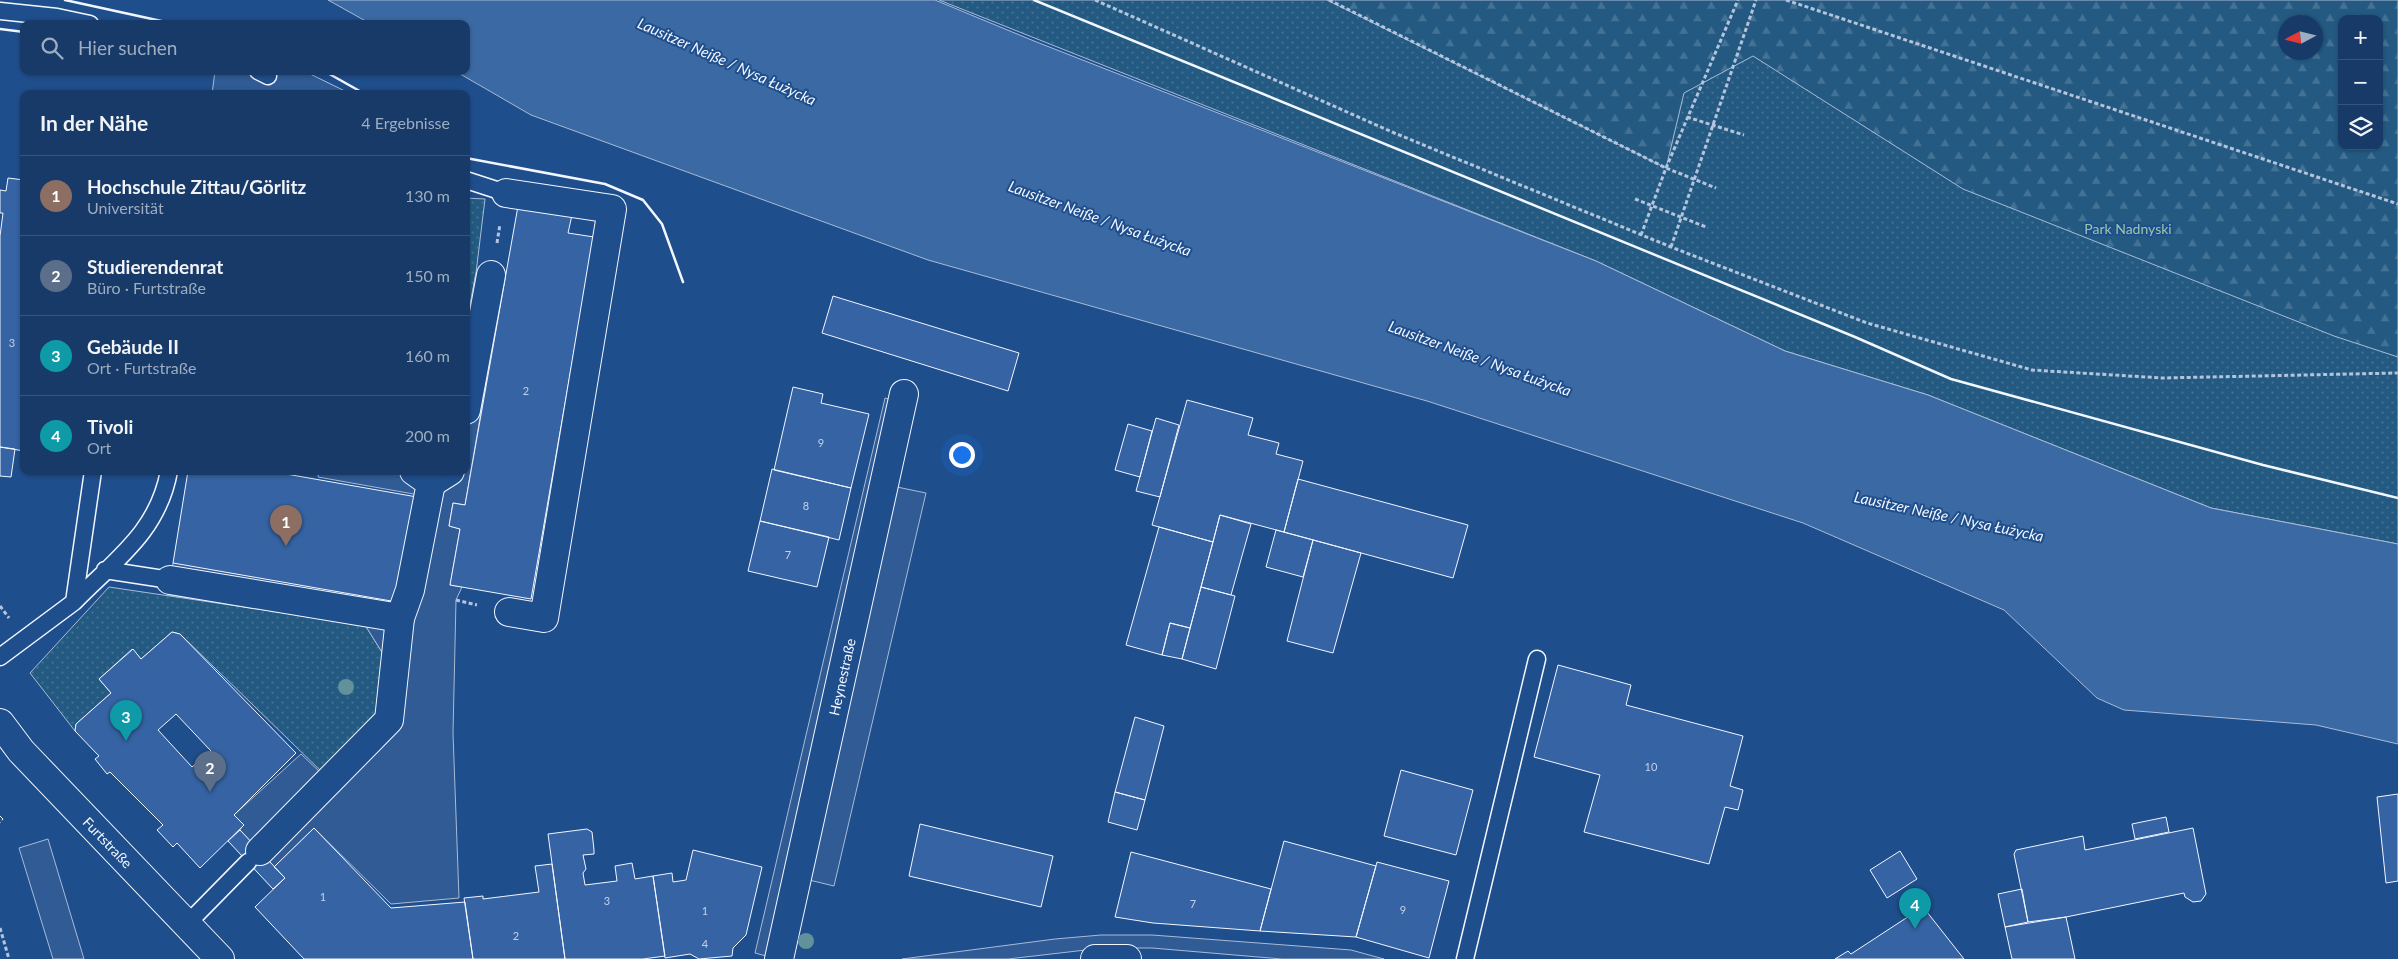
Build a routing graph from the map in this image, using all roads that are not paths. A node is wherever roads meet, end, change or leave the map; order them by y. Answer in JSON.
{"nodes":[{"id":1,"x":0,"y":11,"type":"edge"},
{"id":2,"x":71,"y":20,"type":"edge"},
{"id":3,"x":470,"y":181,"type":"edge"},
{"id":4,"x":506,"y":193,"type":"joint"},
{"id":5,"x":491,"y":276,"type":"road end"},
{"id":6,"x":470,"y":389,"type":"edge"},
{"id":7,"x":904,"y":394,"type":"dead end"},
{"id":8,"x":93,"y":475,"type":"edge"},
{"id":9,"x":168,"y":475,"type":"edge"},
{"id":10,"x":432,"y":475,"type":"edge"},
{"id":11,"x":105,"y":570,"type":"junction"},
{"id":12,"x":170,"y":580,"type":"joint"},
{"id":13,"x":74,"y":602,"type":"junction"},
{"id":14,"x":509,"y":612,"type":"dead end"},
{"id":15,"x":400,"y":618,"type":"junction"},
{"id":16,"x":0,"y":657,"type":"edge"},
{"id":17,"x":1537,"y":659,"type":"dead end"},
{"id":18,"x":0,"y":723,"type":"edge"},
{"id":19,"x":254,"y":857,"type":"joint"},
{"id":20,"x":188,"y":923,"type":"junction"},
{"id":21,"x":220,"y":959,"type":"edge"},
{"id":22,"x":779,"y":959,"type":"edge"},
{"id":23,"x":1095,"y":959,"type":"edge"},
{"id":24,"x":1127,"y":959,"type":"edge"},
{"id":25,"x":1466,"y":959,"type":"edge"}],
"edges":[{"from":1,"to":2,"type":"lane"},
{"from":3,"to":4,"type":"lane"},
{"from":4,"to":14,"type":"street"},
{"from":5,"to":6,"type":"street"},
{"from":7,"to":22,"type":"street","name":"Heynestraße"},
{"from":8,"to":13,"type":"lane"},
{"from":9,"to":11,"type":"lane"},
{"from":10,"to":15,"type":"street"},
{"from":11,"to":12,"type":"lane"},
{"from":11,"to":13,"type":"lane"},
{"from":12,"to":15,"type":"street"},
{"from":13,"to":16,"type":"lane"},
{"from":15,"to":19,"type":"street"},
{"from":17,"to":25,"type":"lane"},
{"from":18,"to":20,"type":"street","name":"Furtstraße"},
{"from":19,"to":20,"type":"lane"},
{"from":20,"to":21,"type":"street","name":"Furtstraße"},
{"from":23,"to":24,"type":"street"}]}
